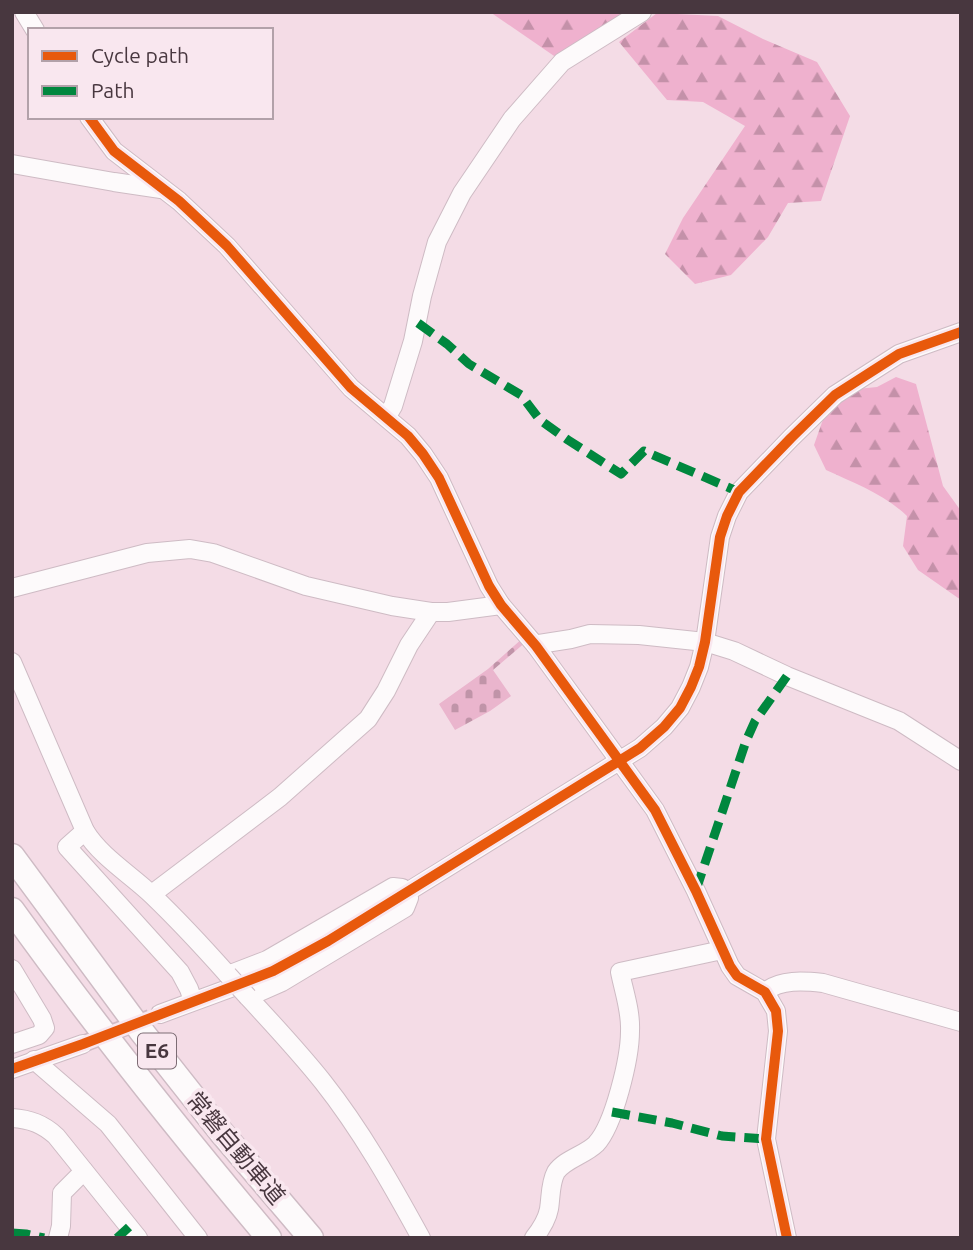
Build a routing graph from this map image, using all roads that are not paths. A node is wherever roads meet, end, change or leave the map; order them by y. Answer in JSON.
{"nodes":[{"id":1,"x":24,"y":12,"type":"edge"},
{"id":2,"x":642,"y":12,"type":"edge"},
{"id":3,"x":34,"y":28,"type":"edge"},
{"id":4,"x":91,"y":119,"type":"edge"},
{"id":5,"x":12,"y":164,"type":"edge"},
{"id":6,"x":164,"y":189,"type":"junction"},
{"id":7,"x":961,"y":332,"type":"edge"},
{"id":8,"x":387,"y":416,"type":"junction"},
{"id":9,"x":12,"y":589,"type":"edge"},
{"id":10,"x":501,"y":605,"type":"junction"},
{"id":11,"x":431,"y":612,"type":"junction"},
{"id":12,"x":705,"y":642,"type":"junction"},
{"id":13,"x":536,"y":646,"type":"junction"},
{"id":14,"x":12,"y":662,"type":"edge"},
{"id":15,"x":620,"y":760,"type":"junction"},
{"id":16,"x":961,"y":761,"type":"edge"},
{"id":17,"x":85,"y":831,"type":"junction"},
{"id":18,"x":12,"y":856,"type":"edge"},
{"id":19,"x":406,"y":893,"type":"junction"},
{"id":20,"x":152,"y":894,"type":"junction"},
{"id":21,"x":12,"y":910,"type":"edge"},
{"id":22,"x":722,"y":950,"type":"junction"},
{"id":23,"x":12,"y":969,"type":"edge"},
{"id":24,"x":228,"y":975,"type":"junction"},
{"id":25,"x":765,"y":992,"type":"junction"},
{"id":26,"x":248,"y":998,"type":"junction"},
{"id":27,"x":193,"y":1001,"type":"junction"},
{"id":28,"x":160,"y":1014,"type":"tunnel mouth"},
{"id":29,"x":961,"y":1022,"type":"edge"},
{"id":30,"x":12,"y":1044,"type":"edge"},
{"id":31,"x":83,"y":1044,"type":"tunnel mouth"},
{"id":32,"x":34,"y":1060,"type":"junction"},
{"id":33,"x":12,"y":1069,"type":"edge"},
{"id":34,"x":12,"y":1118,"type":"edge"},
{"id":35,"x":84,"y":1171,"type":"junction"},
{"id":36,"x":58,"y":1238,"type":"edge"},
{"id":37,"x":138,"y":1238,"type":"edge"},
{"id":38,"x":198,"y":1238,"type":"edge"},
{"id":39,"x":269,"y":1238,"type":"edge"},
{"id":40,"x":311,"y":1238,"type":"edge"},
{"id":41,"x":421,"y":1238,"type":"edge"},
{"id":42,"x":534,"y":1238,"type":"edge"},
{"id":43,"x":787,"y":1238,"type":"edge"}],
"edges":[{"from":1,"to":3,"type":"street"},
{"from":2,"to":8,"type":"street"},
{"from":4,"to":6,"type":"street"},
{"from":5,"to":6,"type":"street"},
{"from":6,"to":8,"type":"street"},
{"from":7,"to":12,"type":"street"},
{"from":8,"to":10,"type":"street"},
{"from":9,"to":11,"type":"street"},
{"from":10,"to":11,"type":"street"},
{"from":10,"to":13,"type":"street"},
{"from":11,"to":20,"type":"street"},
{"from":12,"to":13,"type":"street"},
{"from":12,"to":15,"type":"street"},
{"from":12,"to":16,"type":"street"},
{"from":13,"to":15,"type":"street"},
{"from":14,"to":17,"type":"street"},
{"from":15,"to":19,"type":"street"},
{"from":15,"to":22,"type":"street"},
{"from":17,"to":20,"type":"street"},
{"from":17,"to":27,"type":"street"},
{"from":18,"to":40,"type":"highway","name":"常磐自動車道","number":"E6"},
{"from":19,"to":24,"type":"street"},
{"from":19,"to":26,"type":"street"},
{"from":19,"to":27,"type":"street"},
{"from":20,"to":24,"type":"street"},
{"from":21,"to":39,"type":"highway","name":"常磐自動車道","number":"E6"},
{"from":22,"to":25,"type":"street"},
{"from":22,"to":42,"type":"street"},
{"from":23,"to":30,"type":"street"},
{"from":24,"to":26,"type":"street","bridge":true},
{"from":25,"to":29,"type":"street"},
{"from":25,"to":43,"type":"street"},
{"from":26,"to":41,"type":"street"},
{"from":27,"to":28,"type":"street"},
{"from":31,"to":32,"type":"street"},
{"from":32,"to":33,"type":"street"},
{"from":32,"to":38,"type":"street"},
{"from":34,"to":35,"type":"street"},
{"from":35,"to":36,"type":"street"},
{"from":35,"to":37,"type":"street"}]}
